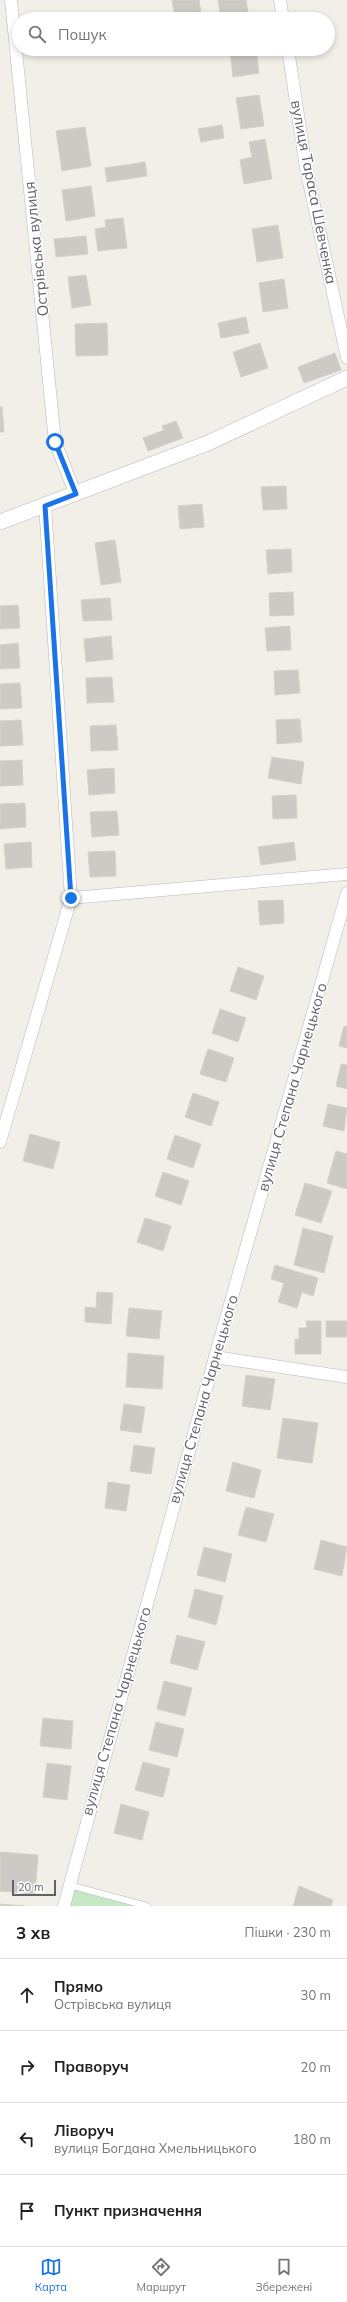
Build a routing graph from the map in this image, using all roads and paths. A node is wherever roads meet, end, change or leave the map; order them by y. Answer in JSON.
{"nodes":[{"id":1,"x":11,"y":0,"type":"edge"},
{"id":2,"x":280,"y":0,"type":"edge"},
{"id":3,"x":12,"y":12,"type":"edge"},
{"id":4,"x":282,"y":12,"type":"edge"},
{"id":5,"x":17,"y":56,"type":"edge"},
{"id":6,"x":289,"y":56,"type":"edge"},
{"id":7,"x":347,"y":358,"type":"edge"},
{"id":8,"x":347,"y":378,"type":"edge"},
{"id":9,"x":76,"y":494,"type":"junction"},
{"id":10,"x":45,"y":506,"type":"junction"},
{"id":11,"x":0,"y":522,"type":"edge"},
{"id":12,"x":347,"y":874,"type":"edge"},
{"id":13,"x":347,"y":893,"type":"edge"},
{"id":14,"x":71,"y":898,"type":"junction"},
{"id":15,"x":0,"y":1142,"type":"edge"},
{"id":16,"x":215,"y":1357,"type":"junction"},
{"id":17,"x":347,"y":1377,"type":"edge"},
{"id":18,"x":68,"y":1885,"type":"junction"},
{"id":19,"x":64,"y":1906,"type":"edge"},
{"id":20,"x":146,"y":1906,"type":"edge"}],
"edges":[{"from":1,"to":3,"type":"street","name":"Острівська вулиця"},
{"from":2,"to":4,"type":"street"},
{"from":5,"to":9,"type":"street","name":"Острівська вулиця"},
{"from":6,"to":7,"type":"street","name":"вулиця Тараса Шевченка"},
{"from":8,"to":9,"type":"street"},
{"from":9,"to":10,"type":"street"},
{"from":10,"to":11,"type":"street"},
{"from":10,"to":14,"type":"street"},
{"from":12,"to":14,"type":"street"},
{"from":13,"to":16,"type":"street","name":"вулиця Степана Чарнецького"},
{"from":14,"to":15,"type":"street"},
{"from":16,"to":17,"type":"street"},
{"from":16,"to":18,"type":"street","name":"вулиця Степана Чарнецького"},
{"from":18,"to":19,"type":"street","name":"вулиця Степана Чарнецького"},
{"from":18,"to":20,"type":"lane"}]}
